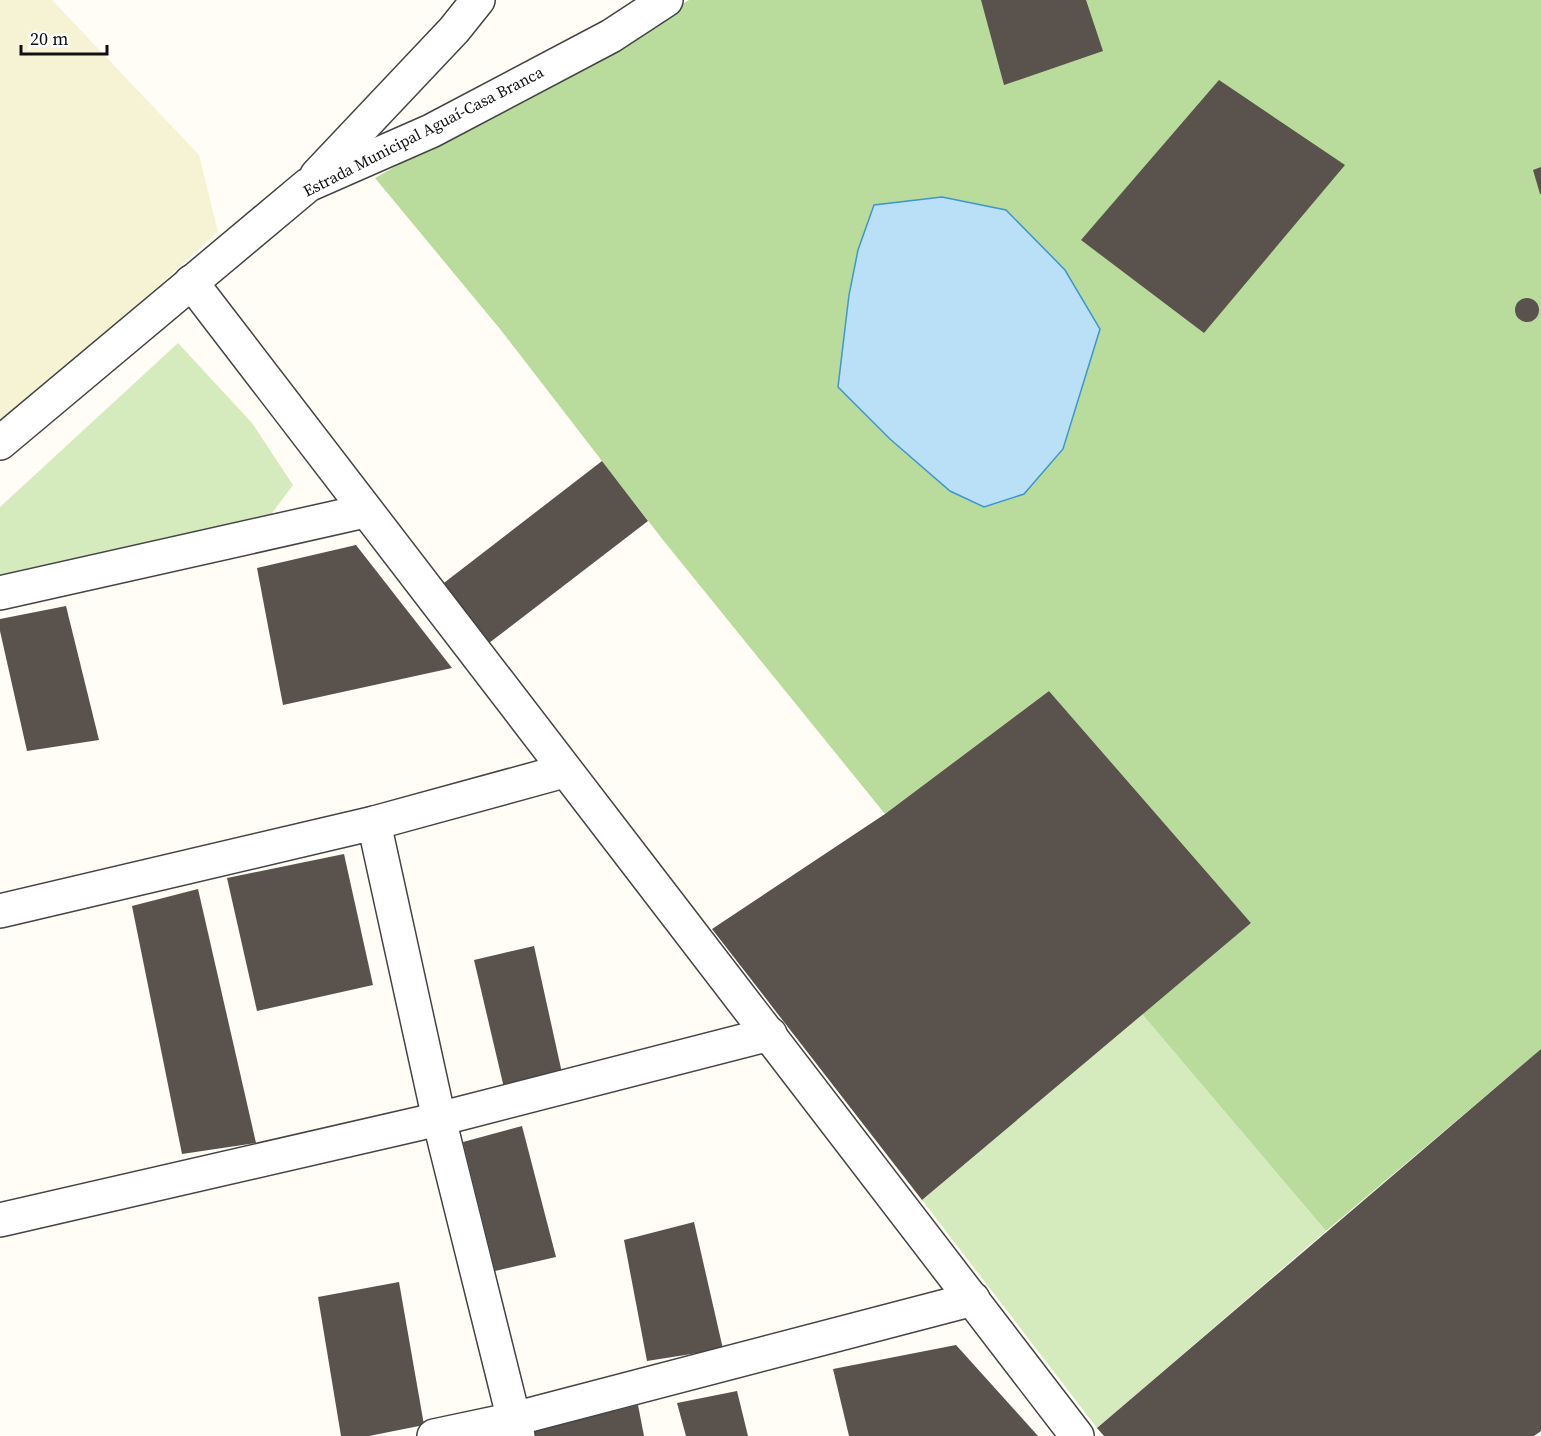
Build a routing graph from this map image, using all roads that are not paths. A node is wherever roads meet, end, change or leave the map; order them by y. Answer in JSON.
{"nodes":[{"id":1,"x":478,"y":0,"type":"edge"},
{"id":2,"x":666,"y":0,"type":"edge"},
{"id":3,"x":308,"y":185,"type":"junction"},
{"id":4,"x":191,"y":282,"type":"junction"},
{"id":5,"x":0,"y":443,"type":"edge"},
{"id":6,"x":365,"y":511,"type":"junction"},
{"id":7,"x":0,"y":593,"type":"edge"},
{"id":8,"x":564,"y":771,"type":"junction"},
{"id":9,"x":374,"y":823,"type":"junction"},
{"id":10,"x":0,"y":911,"type":"edge"},
{"id":11,"x":770,"y":1034,"type":"junction"},
{"id":12,"x":439,"y":1119,"type":"junction"},
{"id":13,"x":0,"y":1220,"type":"edge"},
{"id":14,"x":973,"y":1299,"type":"junction"},
{"id":15,"x":516,"y":1427,"type":"edge"},
{"id":16,"x":434,"y":1436,"type":"edge"},
{"id":17,"x":1077,"y":1436,"type":"edge"}],
"edges":[{"from":1,"to":3,"type":"street"},
{"from":2,"to":3,"type":"street","name":"Estrada Municipal Aguaí-Casa Branca"},
{"from":3,"to":4,"type":"street","name":"Estrada Municipal Aguaí-Casa Branca"},
{"from":4,"to":5,"type":"street","name":"Estrada Municipal Aguaí-Casa Branca"},
{"from":4,"to":6,"type":"street"},
{"from":6,"to":7,"type":"street"},
{"from":6,"to":8,"type":"street"},
{"from":8,"to":9,"type":"street"},
{"from":8,"to":11,"type":"street"},
{"from":9,"to":10,"type":"street"},
{"from":9,"to":12,"type":"street"},
{"from":11,"to":12,"type":"street"},
{"from":11,"to":14,"type":"street"},
{"from":12,"to":13,"type":"street"},
{"from":12,"to":15,"type":"street"},
{"from":14,"to":15,"type":"street"},
{"from":14,"to":17,"type":"street"},
{"from":15,"to":16,"type":"street"}]}
